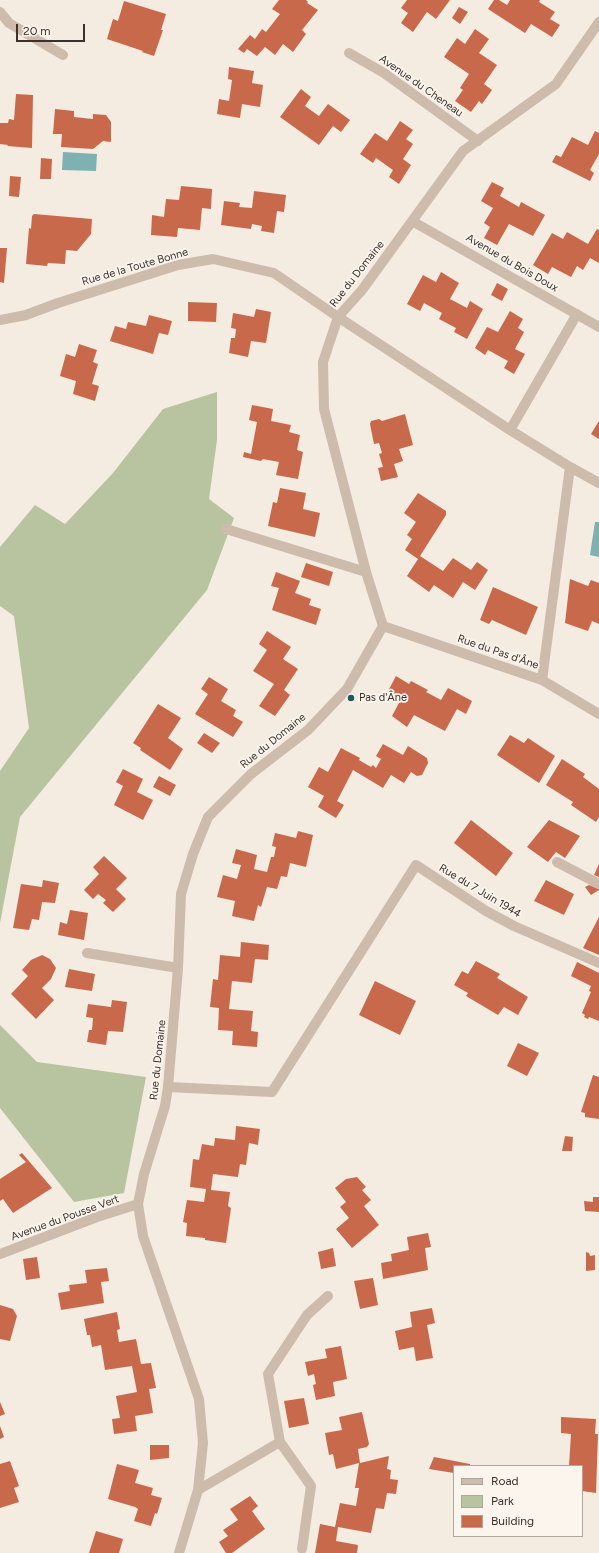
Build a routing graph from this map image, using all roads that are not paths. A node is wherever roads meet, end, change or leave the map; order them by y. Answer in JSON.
{"nodes":[{"id":1,"x":0,"y":12,"type":"edge"},
{"id":2,"x":599,"y":22,"type":"edge"},
{"id":3,"x":349,"y":54,"type":"dead end"},
{"id":4,"x":63,"y":55,"type":"dead end"},
{"id":5,"x":478,"y":140,"type":"junction"},
{"id":6,"x":412,"y":221,"type":"junction"},
{"id":7,"x":577,"y":314,"type":"junction"},
{"id":8,"x":338,"y":317,"type":"junction"},
{"id":9,"x":0,"y":320,"type":"edge"},
{"id":10,"x":599,"y":327,"type":"edge"},
{"id":11,"x":510,"y":430,"type":"junction"},
{"id":12,"x":570,"y":467,"type":"junction"},
{"id":13,"x":599,"y":482,"type":"edge"},
{"id":14,"x":226,"y":529,"type":"dead end"},
{"id":15,"x":366,"y":572,"type":"junction"},
{"id":16,"x":383,"y":626,"type":"junction"},
{"id":17,"x":542,"y":680,"type":"junction"},
{"id":18,"x":599,"y":714,"type":"edge"},
{"id":19,"x":557,"y":862,"type":"dead end"},
{"id":20,"x":599,"y":884,"type":"edge"},
{"id":21,"x":87,"y":953,"type":"dead end"},
{"id":22,"x":599,"y":963,"type":"edge"},
{"id":23,"x":178,"y":968,"type":"junction"},
{"id":24,"x":168,"y":1087,"type":"junction"},
{"id":25,"x":138,"y":1204,"type":"junction"},
{"id":26,"x":0,"y":1254,"type":"edge"},
{"id":27,"x":328,"y":1296,"type":"dead end"},
{"id":28,"x":280,"y":1442,"type":"junction"},
{"id":29,"x":198,"y":1490,"type":"junction"},
{"id":30,"x":302,"y":1548,"type":"dead end"},
{"id":31,"x":179,"y":1553,"type":"edge"}],
"edges":[{"from":1,"to":4,"type":"street"},
{"from":2,"to":5,"type":"street","name":"Rue du Domaine"},
{"from":3,"to":5,"type":"street","name":"Avenue du Cheneau"},
{"from":5,"to":6,"type":"street","name":"Rue du Domaine"},
{"from":6,"to":7,"type":"street","name":"Avenue du Bois Doux"},
{"from":6,"to":8,"type":"street","name":"Rue du Domaine"},
{"from":7,"to":10,"type":"street","name":"Avenue du Bois Doux"},
{"from":7,"to":11,"type":"street"},
{"from":8,"to":9,"type":"street","name":"Rue de la Toute Bonne"},
{"from":8,"to":11,"type":"street","name":"Rue de la Toute Bonne"},
{"from":8,"to":15,"type":"street","name":"Rue du Domaine"},
{"from":11,"to":12,"type":"street","name":"Rue de la Toute Bonne"},
{"from":12,"to":13,"type":"street","name":"Rue de la Toute Bonne"},
{"from":12,"to":17,"type":"street"},
{"from":14,"to":15,"type":"street"},
{"from":15,"to":16,"type":"street","name":"Rue du Domaine"},
{"from":16,"to":17,"type":"street","name":"Rue du Pas d'Âne"},
{"from":16,"to":23,"type":"street","name":"Rue du Domaine"},
{"from":17,"to":18,"type":"street","name":"Rue du Pas d'Âne"},
{"from":19,"to":20,"type":"street"},
{"from":21,"to":23,"type":"street"},
{"from":22,"to":24,"type":"street","name":"Rue du 7 Juin 1944"},
{"from":23,"to":24,"type":"street","name":"Rue du Domaine"},
{"from":24,"to":25,"type":"street","name":"Rue du Domaine"},
{"from":25,"to":26,"type":"street","name":"Avenue du Pousse Vert"},
{"from":25,"to":29,"type":"street","name":"Rue du Domaine"},
{"from":27,"to":28,"type":"street"},
{"from":28,"to":29,"type":"street"},
{"from":28,"to":30,"type":"street"},
{"from":29,"to":31,"type":"street","name":"Rue du Domaine"}]}
